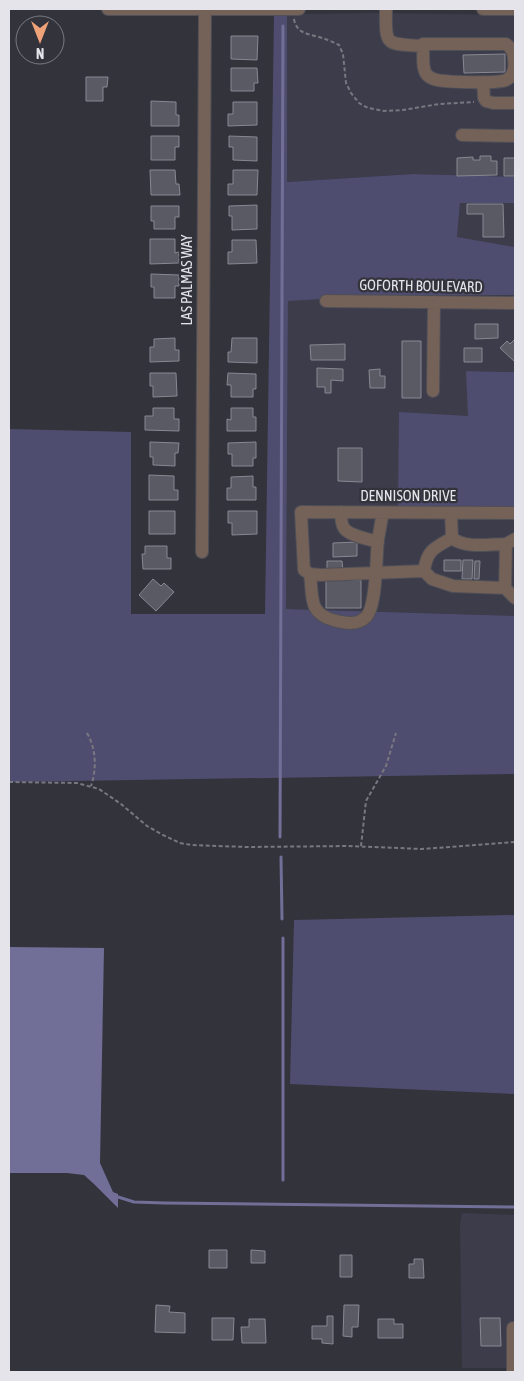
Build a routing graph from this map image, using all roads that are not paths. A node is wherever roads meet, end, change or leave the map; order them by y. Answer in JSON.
{"nodes":[{"id":1,"x":108,"y":9,"type":"edge"},
{"id":2,"x":294,"y":9,"type":"edge"},
{"id":3,"x":300,"y":9,"type":"edge"},
{"id":4,"x":386,"y":9,"type":"edge"},
{"id":5,"x":483,"y":9,"type":"edge"},
{"id":6,"x":515,"y":9,"type":"edge"},
{"id":7,"x":205,"y":10,"type":"edge"},
{"id":8,"x":424,"y":46,"type":"junction"},
{"id":9,"x":483,"y":82,"type":"junction"},
{"id":10,"x":515,"y":103,"type":"edge"},
{"id":11,"x":462,"y":134,"type":"dead end"},
{"id":12,"x":515,"y":136,"type":"edge"},
{"id":13,"x":326,"y":301,"type":"dead end"},
{"id":14,"x":434,"y":302,"type":"junction"},
{"id":15,"x":515,"y":303,"type":"edge"},
{"id":16,"x":433,"y":391,"type":"dead end"},
{"id":17,"x":340,"y":512,"type":"junction"},
{"id":18,"x":383,"y":512,"type":"junction"},
{"id":19,"x":451,"y":512,"type":"junction"},
{"id":20,"x":515,"y":512,"type":"edge"},
{"id":21,"x":452,"y":538,"type":"junction"},
{"id":22,"x":510,"y":541,"type":"edge"},
{"id":23,"x":378,"y":542,"type":"junction"},
{"id":24,"x":202,"y":552,"type":"dead end"},
{"id":25,"x":424,"y":572,"type":"junction"},
{"id":26,"x":310,"y":574,"type":"junction"},
{"id":27,"x":376,"y":574,"type":"junction"},
{"id":28,"x":505,"y":588,"type":"junction"},
{"id":29,"x":515,"y":598,"type":"edge"},
{"id":30,"x":515,"y":1328,"type":"edge"},
{"id":31,"x":512,"y":1372,"type":"edge"}],
"edges":[{"from":1,"to":7,"type":"street"},
{"from":2,"to":3,"type":"street"},
{"from":2,"to":7,"type":"street"},
{"from":4,"to":8,"type":"street"},
{"from":5,"to":6,"type":"street"},
{"from":7,"to":24,"type":"street","name":"LAS PALMAS WAY"},
{"from":8,"to":9,"type":"street"},
{"from":8,"to":9,"type":"street"},
{"from":9,"to":10,"type":"street"},
{"from":11,"to":12,"type":"street"},
{"from":13,"to":14,"type":"street","name":"GOFORTH BOULEVARD"},
{"from":14,"to":15,"type":"street","name":"GOFORTH BOULEVARD"},
{"from":14,"to":16,"type":"street"},
{"from":17,"to":18,"type":"street","name":"DENNISON DRIVE"},
{"from":17,"to":23,"type":"street"},
{"from":17,"to":26,"type":"street","name":"DENNISON DRIVE"},
{"from":18,"to":19,"type":"street","name":"DENNISON DRIVE"},
{"from":18,"to":23,"type":"street"},
{"from":19,"to":20,"type":"street","name":"DENNISON DRIVE"},
{"from":19,"to":21,"type":"street"},
{"from":21,"to":22,"type":"street"},
{"from":21,"to":25,"type":"street"},
{"from":22,"to":28,"type":"street"},
{"from":23,"to":27,"type":"street"},
{"from":25,"to":27,"type":"street"},
{"from":25,"to":28,"type":"street"},
{"from":26,"to":27,"type":"street"},
{"from":26,"to":27,"type":"street"},
{"from":28,"to":29,"type":"street"},
{"from":30,"to":31,"type":"street"}]}
